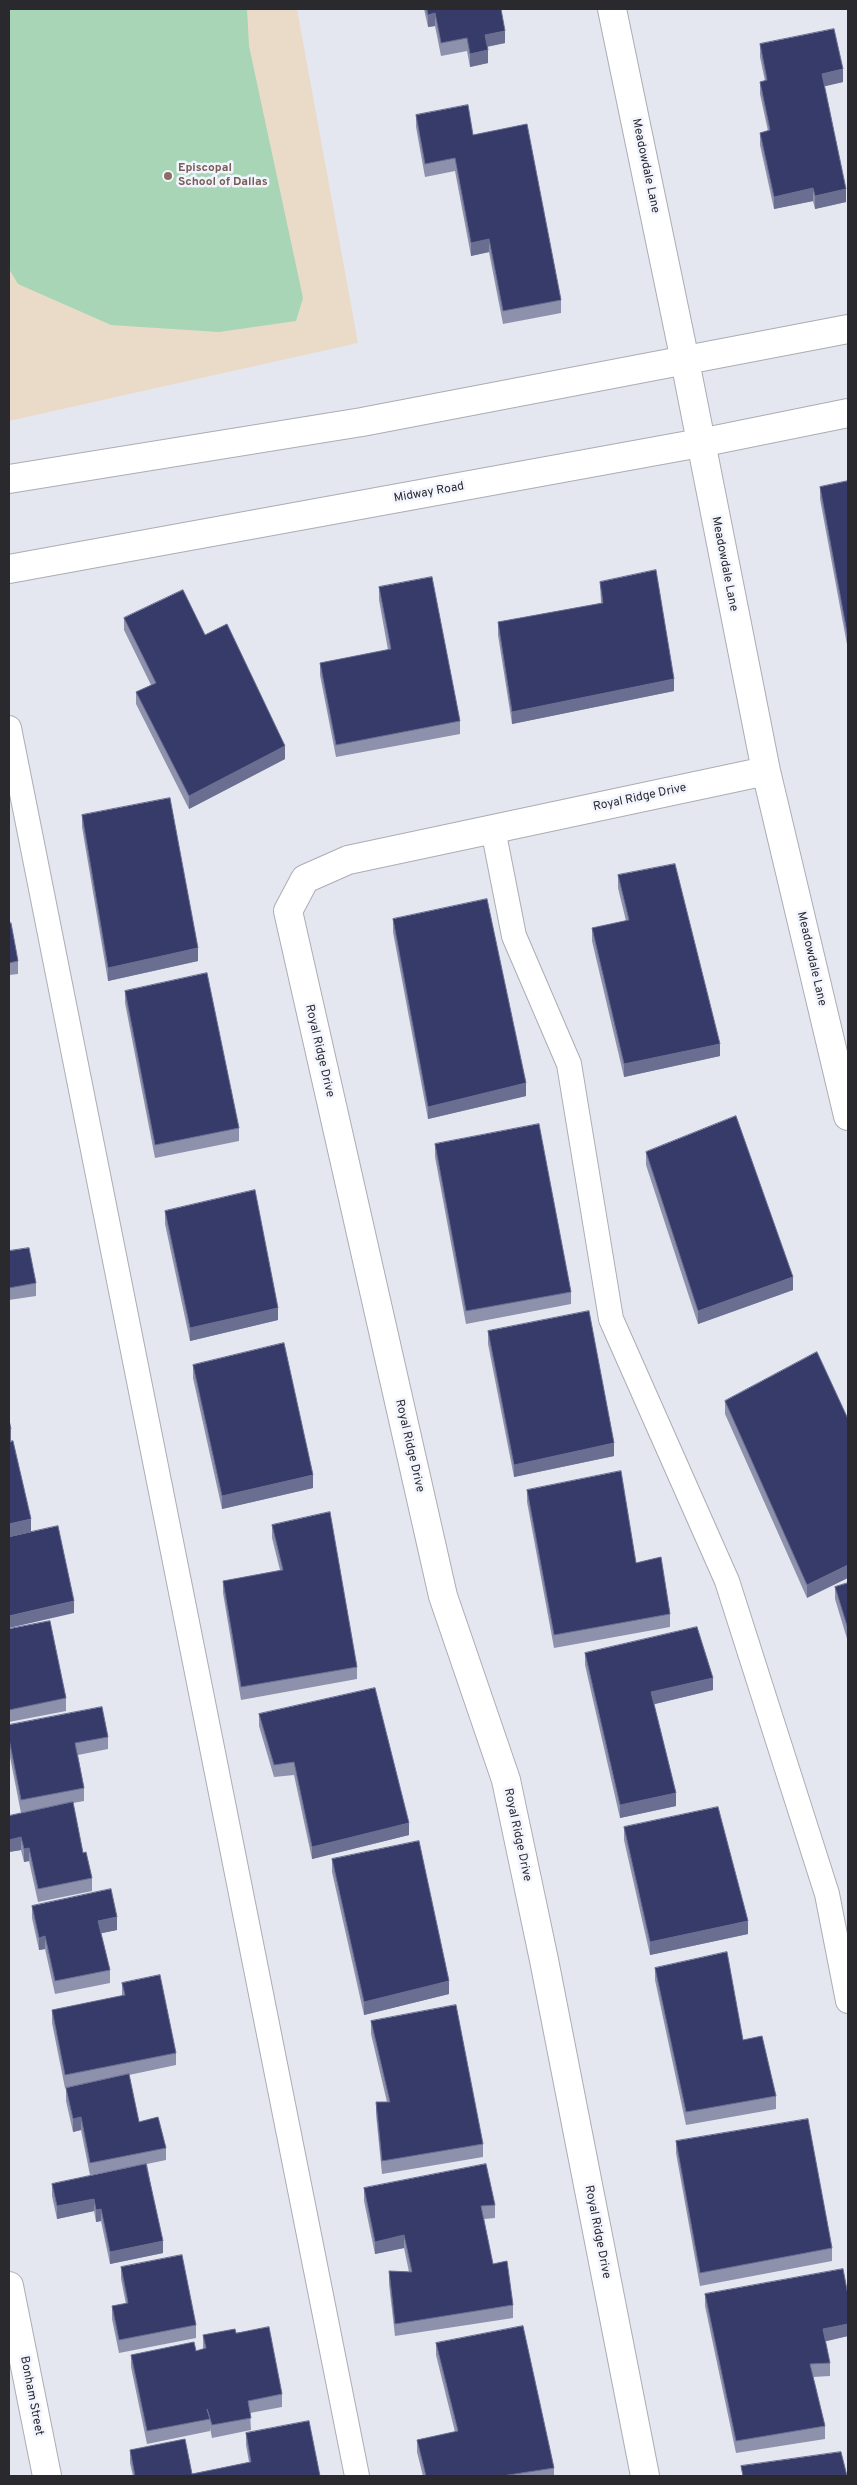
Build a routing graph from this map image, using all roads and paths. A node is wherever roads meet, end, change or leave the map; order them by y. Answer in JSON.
{"nodes":[{"id":1,"x":612,"y":9,"type":"edge"},
{"id":2,"x":848,"y":329,"type":"edge"},
{"id":3,"x":685,"y":361,"type":"junction"},
{"id":4,"x":848,"y":413,"type":"edge"},
{"id":5,"x":700,"y":443,"type":"junction"},
{"id":6,"x":9,"y":478,"type":"edge"},
{"id":7,"x":9,"y":569,"type":"edge"},
{"id":8,"x":9,"y":728,"type":"edge"},
{"id":9,"x":766,"y":771,"type":"junction"},
{"id":10,"x":493,"y":829,"type":"junction"},
{"id":11,"x":848,"y":1116,"type":"edge"},
{"id":12,"x":848,"y":2002,"type":"edge"},
{"id":13,"x":9,"y":2286,"type":"edge"},
{"id":14,"x":47,"y":2476,"type":"edge"},
{"id":15,"x":356,"y":2476,"type":"edge"},
{"id":16,"x":645,"y":2476,"type":"edge"}],
"edges":[{"from":1,"to":3,"type":"street","name":"Meadowdale Lane"},
{"from":2,"to":3,"type":"street"},
{"from":3,"to":5,"type":"street","name":"Meadowdale Lane"},
{"from":3,"to":6,"type":"street"},
{"from":4,"to":5,"type":"street","name":"Midway Road"},
{"from":5,"to":7,"type":"street","name":"Midway Road"},
{"from":5,"to":9,"type":"street","name":"Meadowdale Lane"},
{"from":8,"to":15,"type":"lane"},
{"from":9,"to":10,"type":"street","name":"Royal Ridge Drive"},
{"from":9,"to":11,"type":"street","name":"Meadowdale Lane"},
{"from":10,"to":12,"type":"lane"},
{"from":10,"to":16,"type":"street","name":"Royal Ridge Drive"},
{"from":13,"to":14,"type":"street","name":"Bonham Street"}]}
